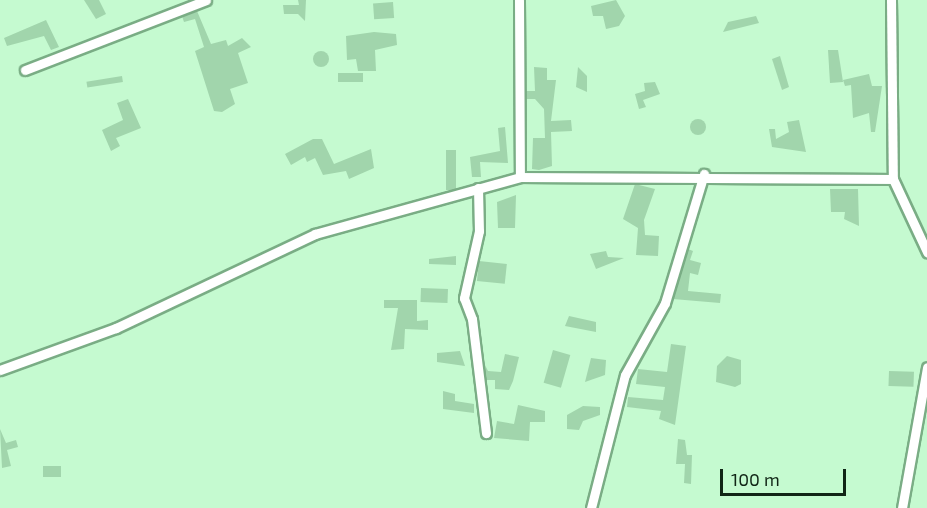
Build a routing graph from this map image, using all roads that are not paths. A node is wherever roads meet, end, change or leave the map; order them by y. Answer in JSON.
{"nodes":[{"id":1,"x":206,"y":0,"type":"edge"},
{"id":2,"x":519,"y":0,"type":"edge"},
{"id":3,"x":891,"y":0,"type":"edge"},
{"id":4,"x":25,"y":70,"type":"dead end"},
{"id":5,"x":704,"y":174,"type":"junction"},
{"id":6,"x":520,"y":177,"type":"junction"},
{"id":7,"x":893,"y":179,"type":"junction"},
{"id":8,"x":478,"y":188,"type":"junction"},
{"id":9,"x":927,"y":252,"type":"edge"},
{"id":10,"x":927,"y":367,"type":"edge"},
{"id":11,"x":0,"y":370,"type":"edge"},
{"id":12,"x":486,"y":433,"type":"dead end"},
{"id":13,"x":591,"y":508,"type":"edge"},
{"id":14,"x":902,"y":508,"type":"edge"}],
"edges":[{"from":1,"to":4,"type":"street"},
{"from":2,"to":6,"type":"street"},
{"from":3,"to":7,"type":"street"},
{"from":5,"to":6,"type":"street"},
{"from":5,"to":7,"type":"street"},
{"from":5,"to":13,"type":"street"},
{"from":6,"to":8,"type":"street"},
{"from":7,"to":9,"type":"street"},
{"from":8,"to":11,"type":"street"},
{"from":8,"to":12,"type":"street"},
{"from":10,"to":14,"type":"street"}]}
